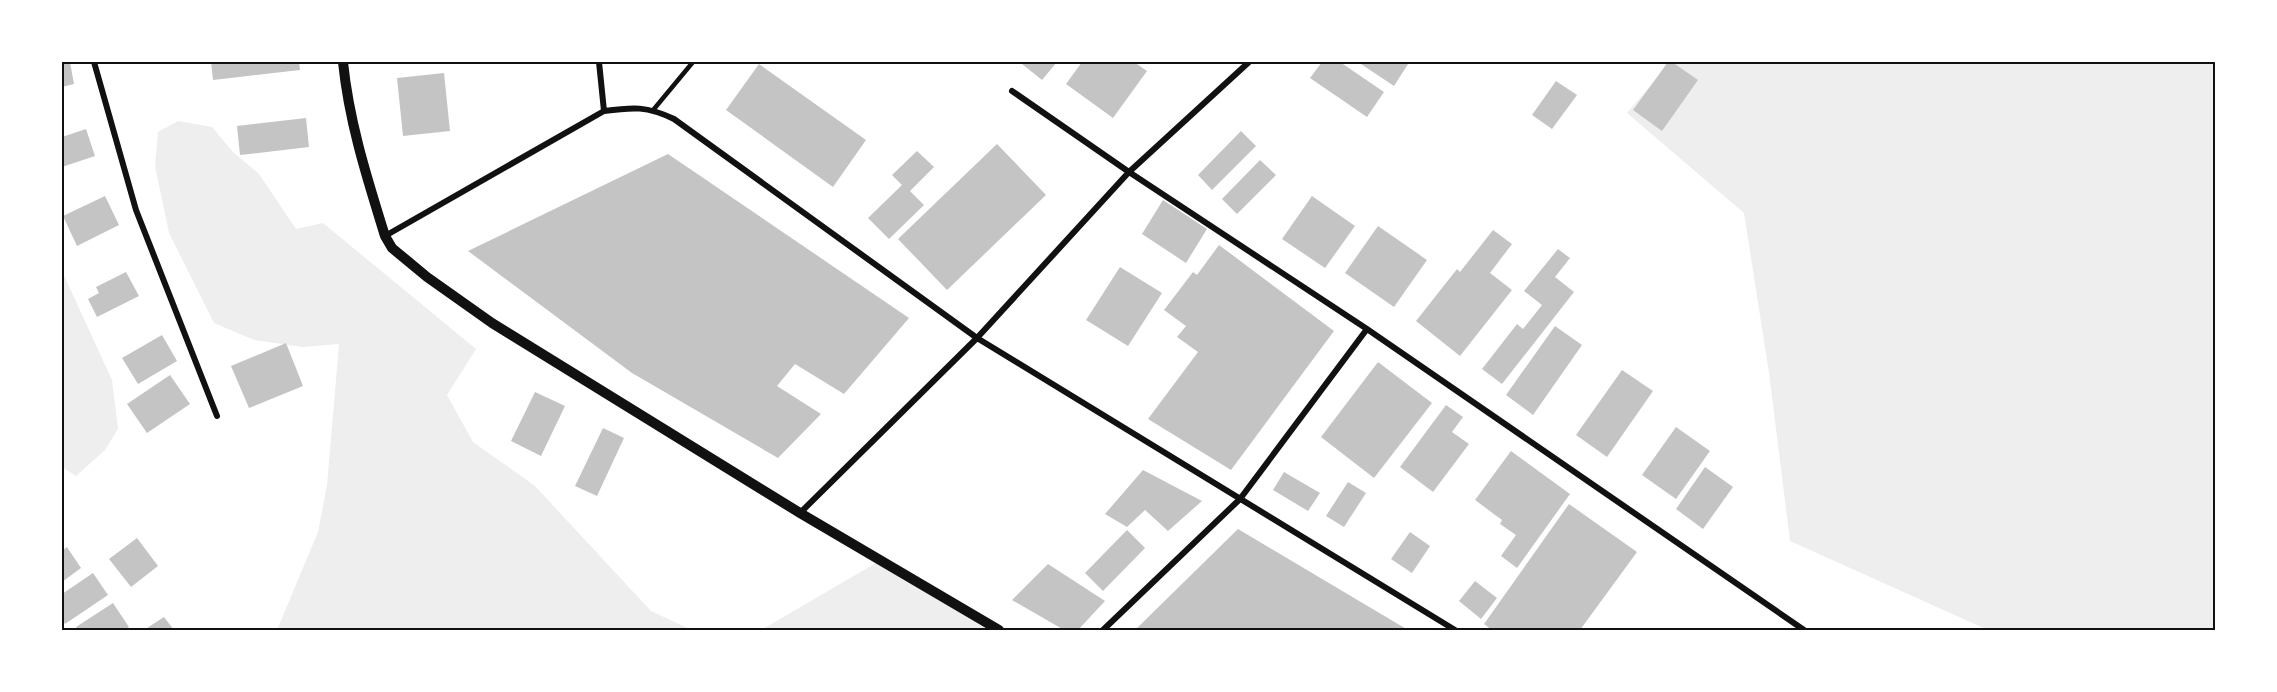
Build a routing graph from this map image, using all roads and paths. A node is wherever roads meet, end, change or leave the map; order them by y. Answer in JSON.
{"nodes":[{"id":1,"x":94,"y":62,"type":"edge"},
{"id":2,"x":343,"y":62,"type":"edge"},
{"id":3,"x":599,"y":62,"type":"edge"},
{"id":4,"x":693,"y":62,"type":"edge"},
{"id":5,"x":1249,"y":62,"type":"edge"},
{"id":6,"x":1012,"y":91,"type":"dead end"},
{"id":7,"x":654,"y":109,"type":"junction"},
{"id":8,"x":604,"y":111,"type":"junction"},
{"id":9,"x":1129,"y":172,"type":"junction"},
{"id":10,"x":385,"y":236,"type":"junction"},
{"id":11,"x":1367,"y":329,"type":"junction"},
{"id":12,"x":977,"y":338,"type":"junction"},
{"id":13,"x":217,"y":416,"type":"dead end"},
{"id":14,"x":1240,"y":499,"type":"junction"},
{"id":15,"x":800,"y":513,"type":"junction"},
{"id":16,"x":999,"y":630,"type":"edge"},
{"id":17,"x":1103,"y":630,"type":"edge"},
{"id":18,"x":1455,"y":630,"type":"edge"},
{"id":19,"x":1804,"y":630,"type":"edge"}],
"edges":[{"from":1,"to":13,"type":"street"},
{"from":2,"to":10,"type":"street"},
{"from":3,"to":8,"type":"street"},
{"from":4,"to":7,"type":"lane"},
{"from":5,"to":9,"type":"street"},
{"from":6,"to":9,"type":"street"},
{"from":7,"to":8,"type":"street"},
{"from":7,"to":12,"type":"street"},
{"from":8,"to":10,"type":"street"},
{"from":9,"to":11,"type":"street"},
{"from":9,"to":12,"type":"street"},
{"from":10,"to":15,"type":"street"},
{"from":11,"to":14,"type":"street"},
{"from":11,"to":19,"type":"street"},
{"from":12,"to":14,"type":"street"},
{"from":12,"to":15,"type":"street"},
{"from":14,"to":17,"type":"street"},
{"from":14,"to":18,"type":"street"},
{"from":15,"to":16,"type":"street"}]}
